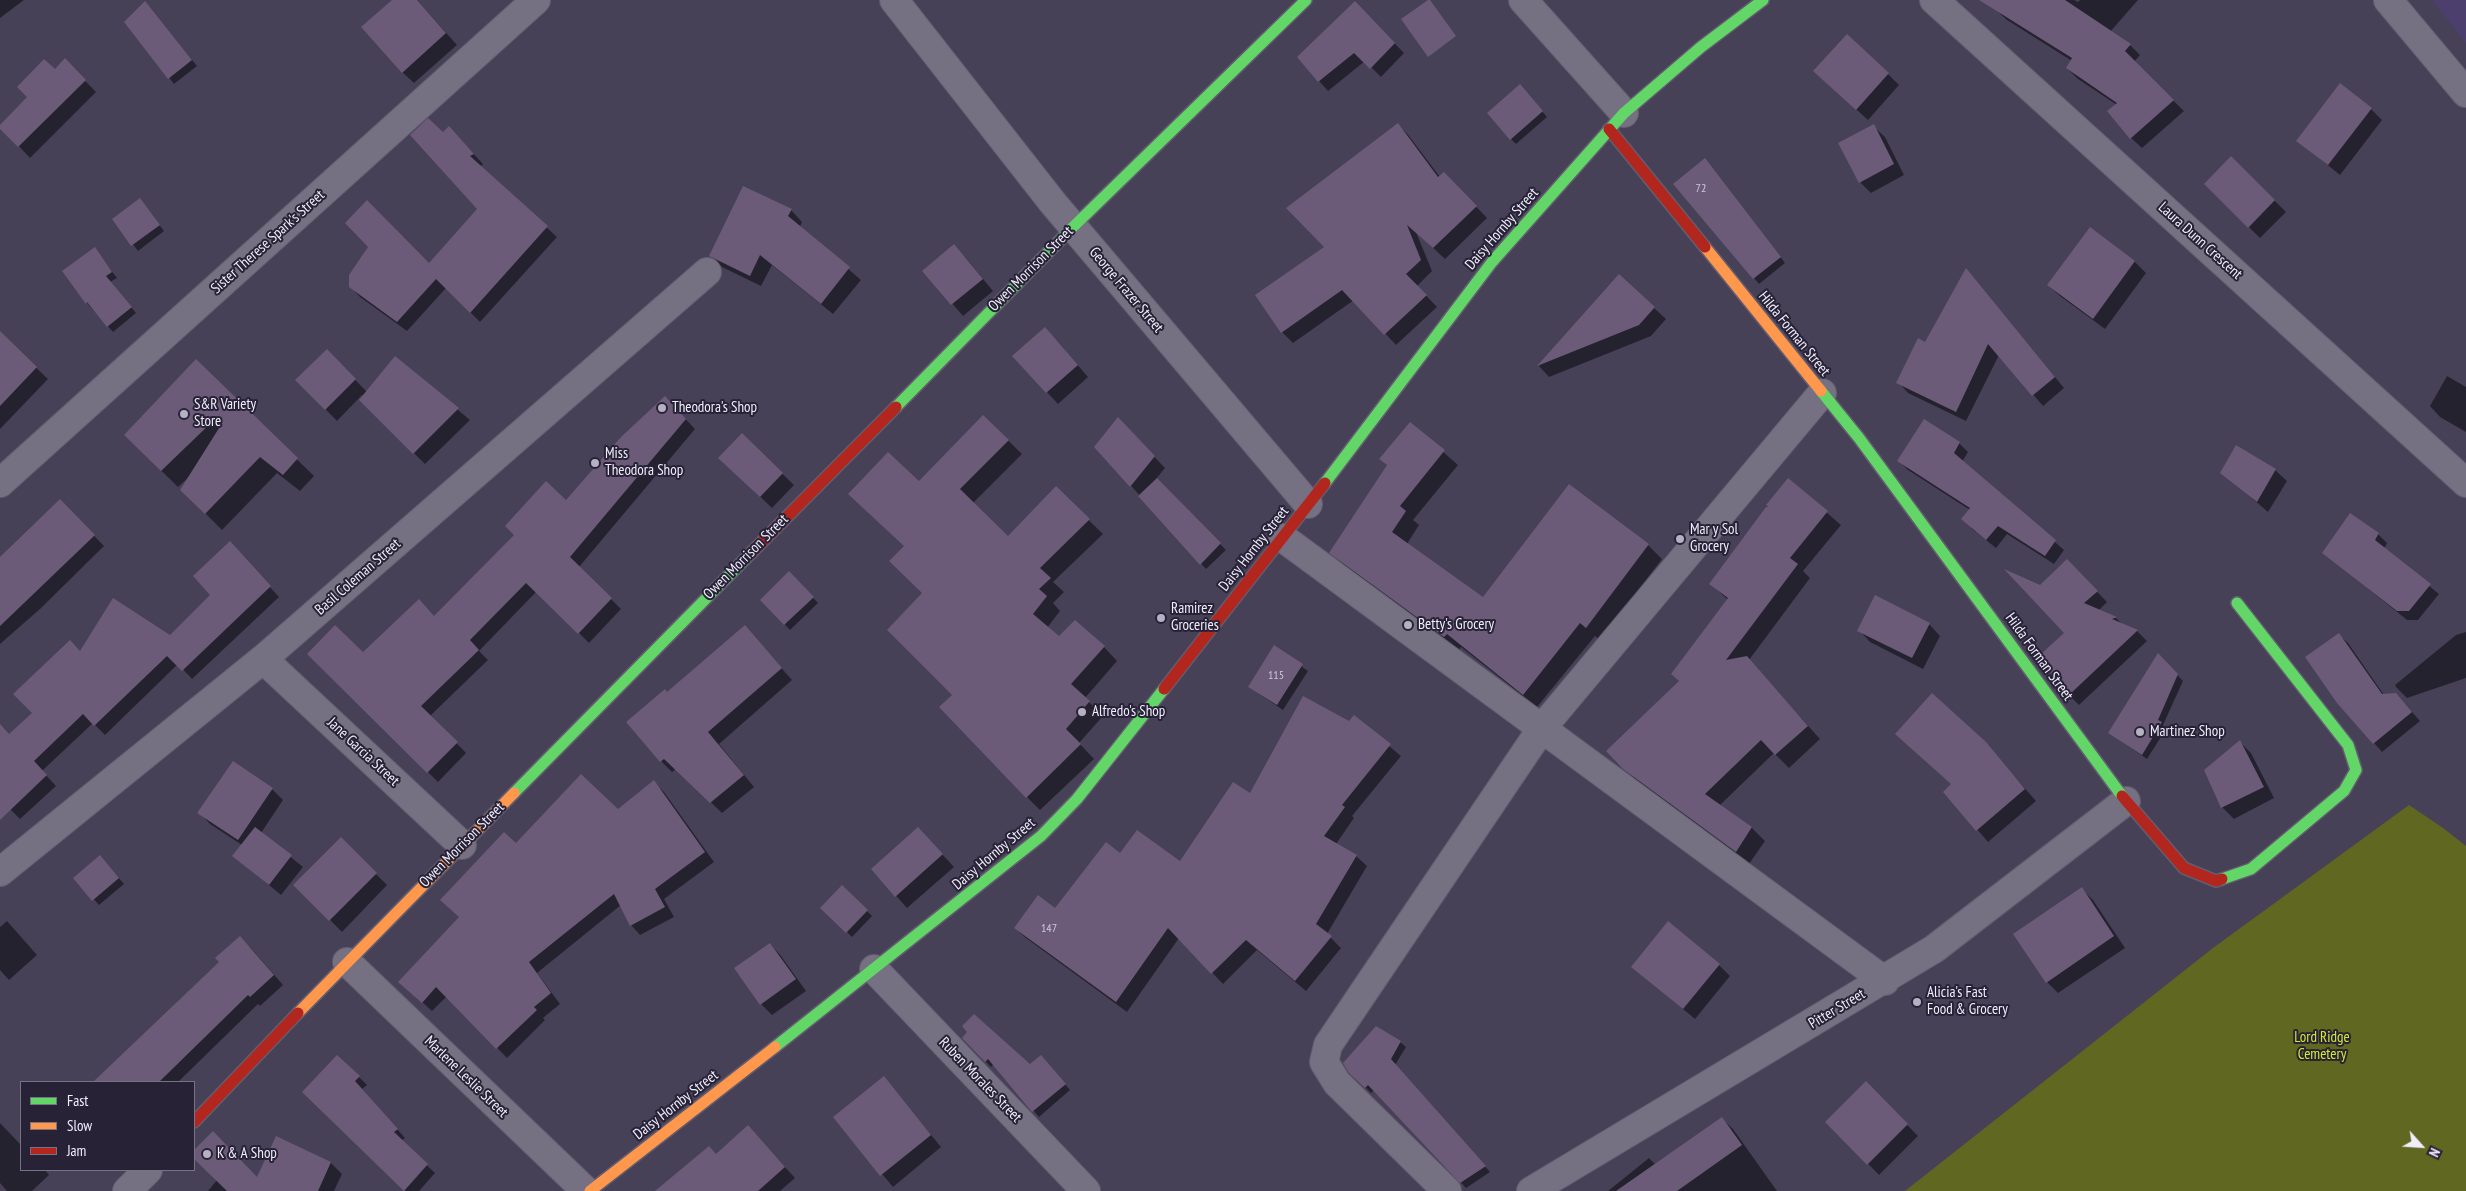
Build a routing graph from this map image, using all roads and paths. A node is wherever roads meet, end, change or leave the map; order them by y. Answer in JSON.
{"nodes":[{"id":1,"x":536,"y":0,"type":"edge"},
{"id":2,"x":894,"y":0,"type":"edge"},
{"id":3,"x":1306,"y":0,"type":"edge"},
{"id":4,"x":1523,"y":0,"type":"edge"},
{"id":5,"x":1763,"y":0,"type":"edge"},
{"id":6,"x":1934,"y":0,"type":"edge"},
{"id":7,"x":2388,"y":0,"type":"edge"},
{"id":8,"x":2466,"y":93,"type":"edge"},
{"id":9,"x":1616,"y":121,"type":"junction"},
{"id":10,"x":1073,"y":227,"type":"junction"},
{"id":11,"x":707,"y":272,"type":"dead end"},
{"id":12,"x":1822,"y":393,"type":"junction"},
{"id":13,"x":0,"y":483,"type":"edge"},
{"id":14,"x":2466,"y":483,"type":"edge"},
{"id":15,"x":1308,"y":504,"type":"junction"},
{"id":16,"x":1283,"y":538,"type":"junction"},
{"id":17,"x":2237,"y":603,"type":"dead end"},
{"id":18,"x":264,"y":659,"type":"junction"},
{"id":19,"x":1542,"y":728,"type":"junction"},
{"id":20,"x":2126,"y":801,"type":"junction"},
{"id":21,"x":462,"y":845,"type":"junction"},
{"id":22,"x":0,"y":872,"type":"edge"},
{"id":23,"x":347,"y":962,"type":"junction"},
{"id":24,"x":874,"y":969,"type":"junction"},
{"id":25,"x":1885,"y":981,"type":"junction"},
{"id":26,"x":195,"y":1121,"type":"edge"},
{"id":27,"x":147,"y":1171,"type":"edge"},
{"id":28,"x":128,"y":1191,"type":"edge"},
{"id":29,"x":586,"y":1191,"type":"edge"},
{"id":30,"x":590,"y":1191,"type":"edge"},
{"id":31,"x":1086,"y":1191,"type":"edge"},
{"id":32,"x":1447,"y":1191,"type":"edge"},
{"id":33,"x":1531,"y":1191,"type":"edge"}],
"edges":[{"from":1,"to":13,"type":"street","name":"Sister Therese Spark's Street"},
{"from":2,"to":10,"type":"street","name":"George Frazer Street"},
{"from":3,"to":10,"type":"street","name":"Owen Morrison Street"},
{"from":4,"to":9,"type":"street"},
{"from":5,"to":9,"type":"street","name":"Daisy Hornby Street"},
{"from":6,"to":14,"type":"street","name":"Laura Dunn Crescent"},
{"from":7,"to":8,"type":"street"},
{"from":9,"to":12,"type":"street","name":"Hilda Forman Street"},
{"from":9,"to":15,"type":"street","name":"Daisy Hornby Street"},
{"from":10,"to":15,"type":"street","name":"George Frazer Street"},
{"from":10,"to":21,"type":"street","name":"Owen Morrison Street"},
{"from":11,"to":18,"type":"street","name":"Basil Coleman Street"},
{"from":12,"to":19,"type":"street"},
{"from":12,"to":20,"type":"street","name":"Hilda Forman Street"},
{"from":15,"to":16,"type":"street","name":"Daisy Hornby Street"},
{"from":16,"to":19,"type":"street"},
{"from":16,"to":24,"type":"street","name":"Daisy Hornby Street"},
{"from":17,"to":20,"type":"street","name":"Hilda Forman Street"},
{"from":18,"to":21,"type":"street","name":"Jane Garcia Street"},
{"from":18,"to":22,"type":"street","name":"Basil Coleman Street"},
{"from":19,"to":25,"type":"street"},
{"from":19,"to":32,"type":"street"},
{"from":20,"to":25,"type":"street","name":"Pitter Street"},
{"from":21,"to":23,"type":"street","name":"Owen Morrison Street"},
{"from":23,"to":26,"type":"street","name":"Owen Morrison Street"},
{"from":23,"to":29,"type":"street","name":"Marlene Leslie Street"},
{"from":24,"to":30,"type":"street","name":"Daisy Hornby Street"},
{"from":24,"to":31,"type":"street","name":"Ruben Morales Street"},
{"from":25,"to":33,"type":"street","name":"Pitter Street"},
{"from":27,"to":28,"type":"street"}]}
